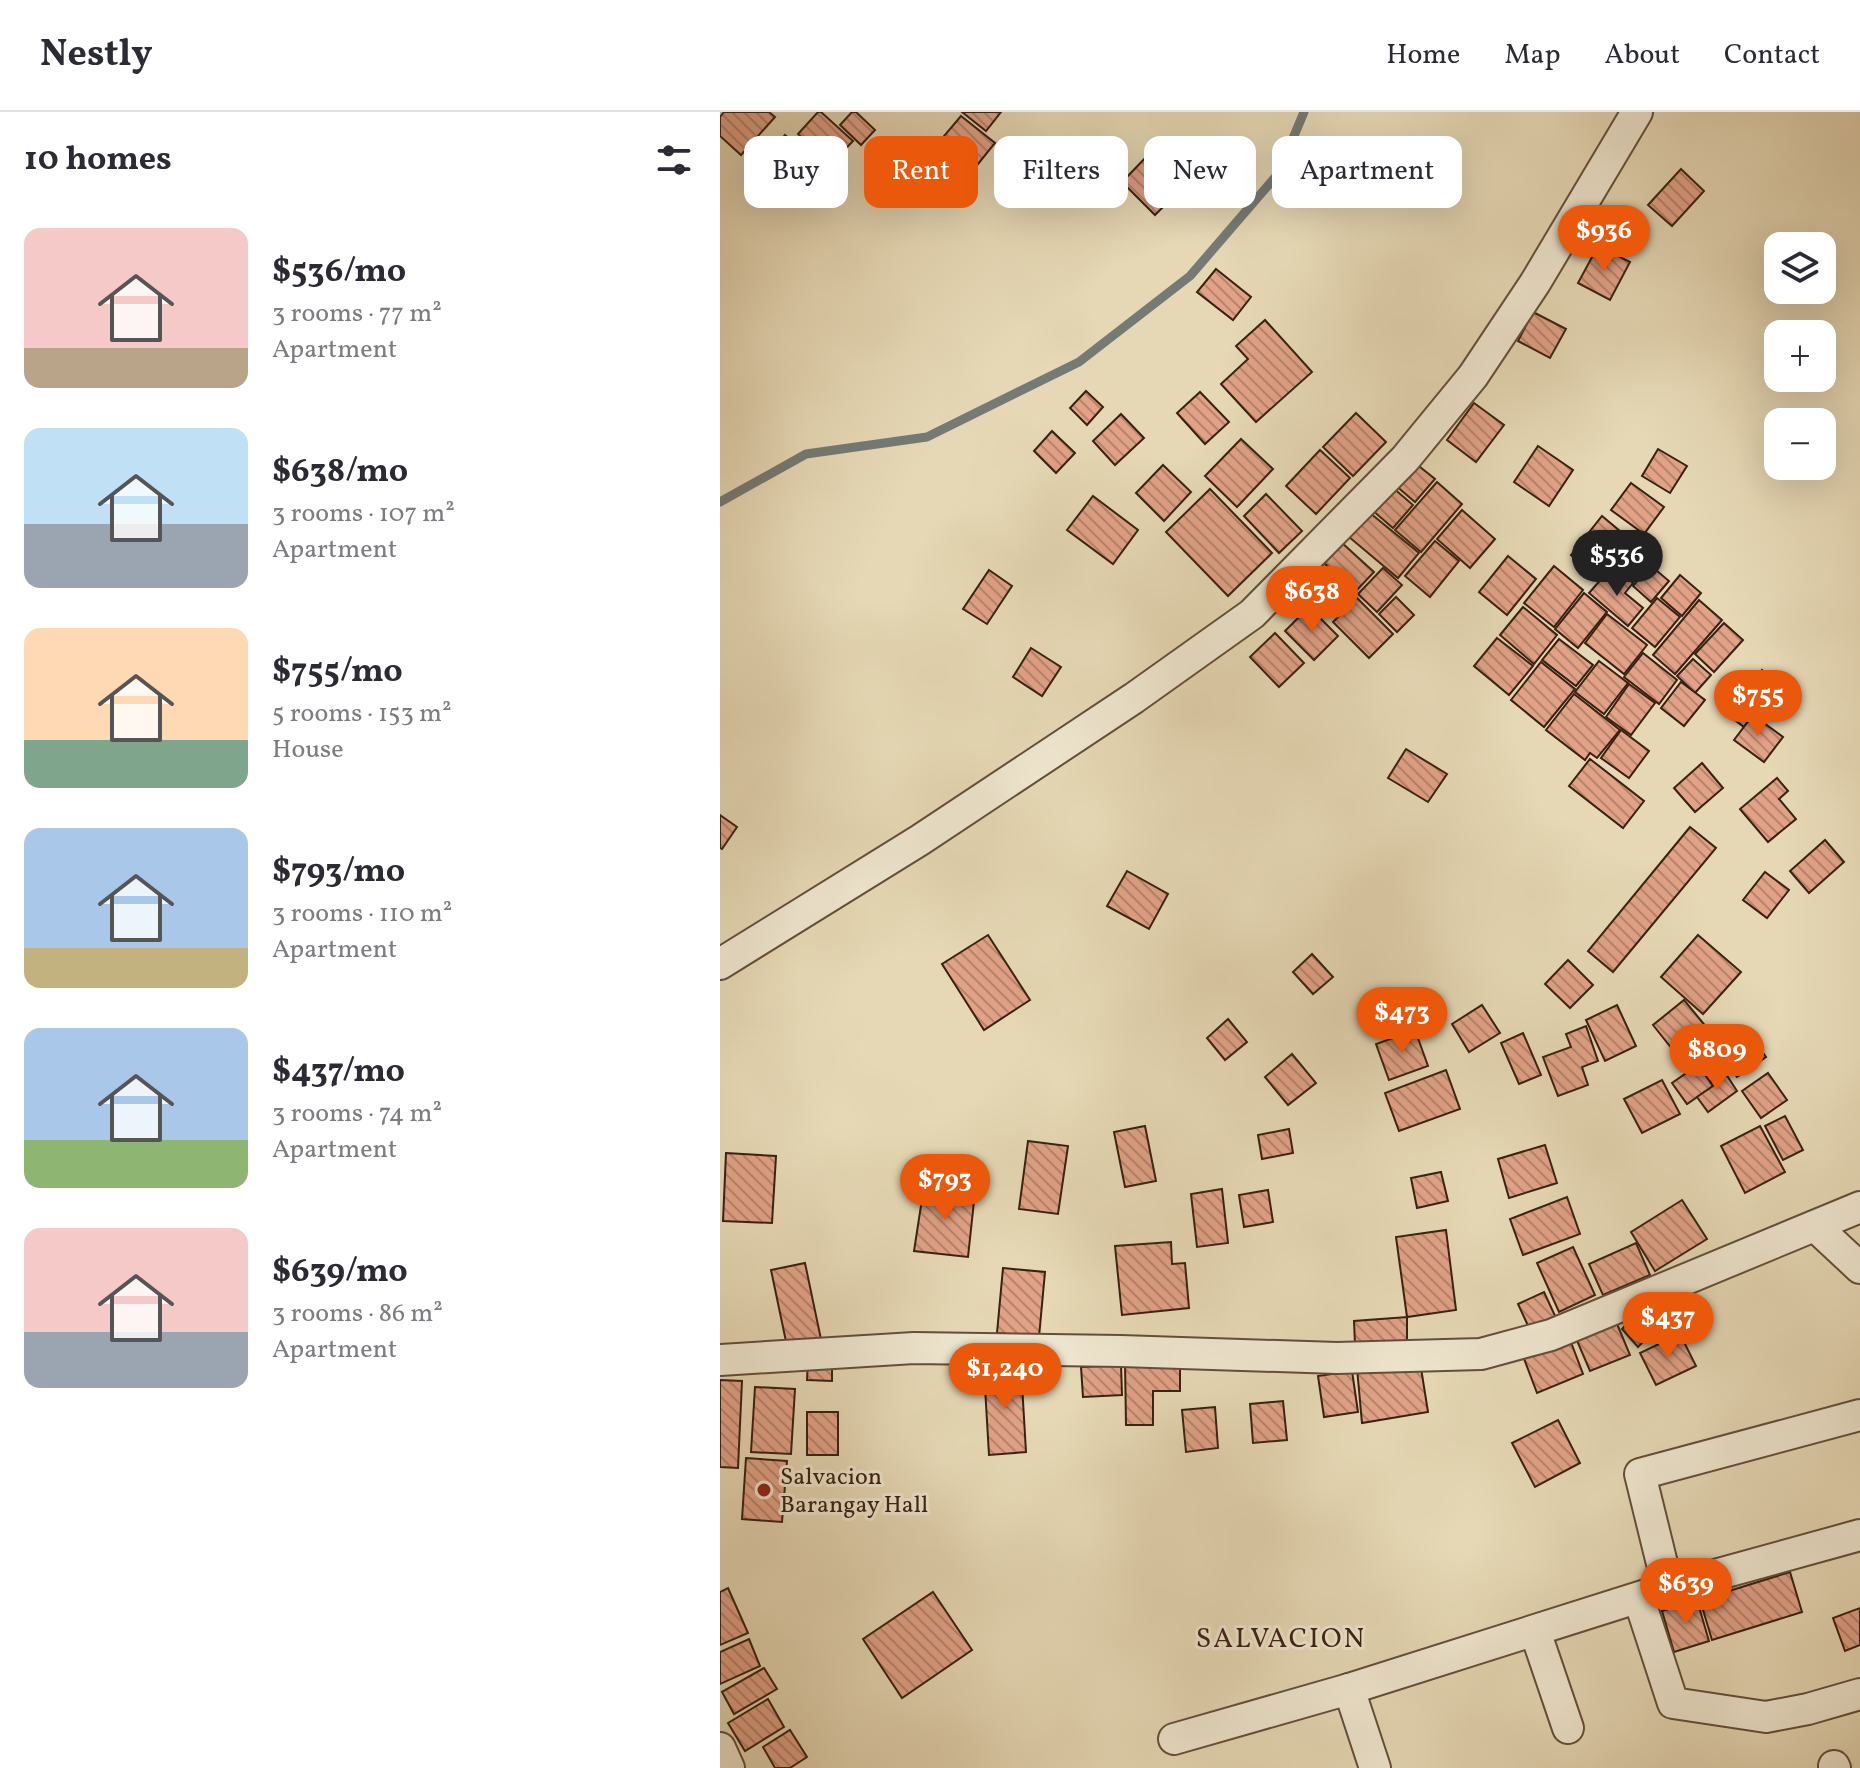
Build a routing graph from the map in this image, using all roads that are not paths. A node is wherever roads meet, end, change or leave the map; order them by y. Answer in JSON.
{"nodes":[{"id":1,"x":1637,"y":112,"type":"edge"},
{"id":2,"x":720,"y":964,"type":"edge"},
{"id":3,"x":1860,"y":1207,"type":"edge"},
{"id":4,"x":1815,"y":1226,"type":"junction"},
{"id":5,"x":1860,"y":1268,"type":"edge"},
{"id":6,"x":720,"y":1360,"type":"edge"},
{"id":7,"x":1860,"y":1415,"type":"edge"},
{"id":8,"x":1860,"y":1535,"type":"edge"},
{"id":9,"x":1668,"y":1588,"type":"junction"},
{"id":10,"x":1639,"y":1599,"type":"junction"},
{"id":11,"x":1535,"y":1631,"type":"junction"},
{"id":12,"x":1349,"y":1689,"type":"junction"},
{"id":13,"x":1860,"y":1694,"type":"edge"},
{"id":14,"x":1568,"y":1728,"type":"dead end"},
{"id":15,"x":1174,"y":1739,"type":"dead end"},
{"id":16,"x":720,"y":1748,"type":"edge"},
{"id":17,"x":729,"y":1768,"type":"edge"},
{"id":18,"x":1375,"y":1768,"type":"edge"}],
"edges":[{"from":1,"to":2,"type":"street"},
{"from":3,"to":4,"type":"street"},
{"from":4,"to":5,"type":"street"},
{"from":4,"to":6,"type":"street"},
{"from":7,"to":9,"type":"street"},
{"from":8,"to":9,"type":"street"},
{"from":9,"to":10,"type":"street"},
{"from":10,"to":11,"type":"street"},
{"from":10,"to":13,"type":"street"},
{"from":11,"to":12,"type":"street"},
{"from":11,"to":14,"type":"street"},
{"from":12,"to":15,"type":"street"},
{"from":12,"to":18,"type":"street"},
{"from":16,"to":17,"type":"street"}]}
